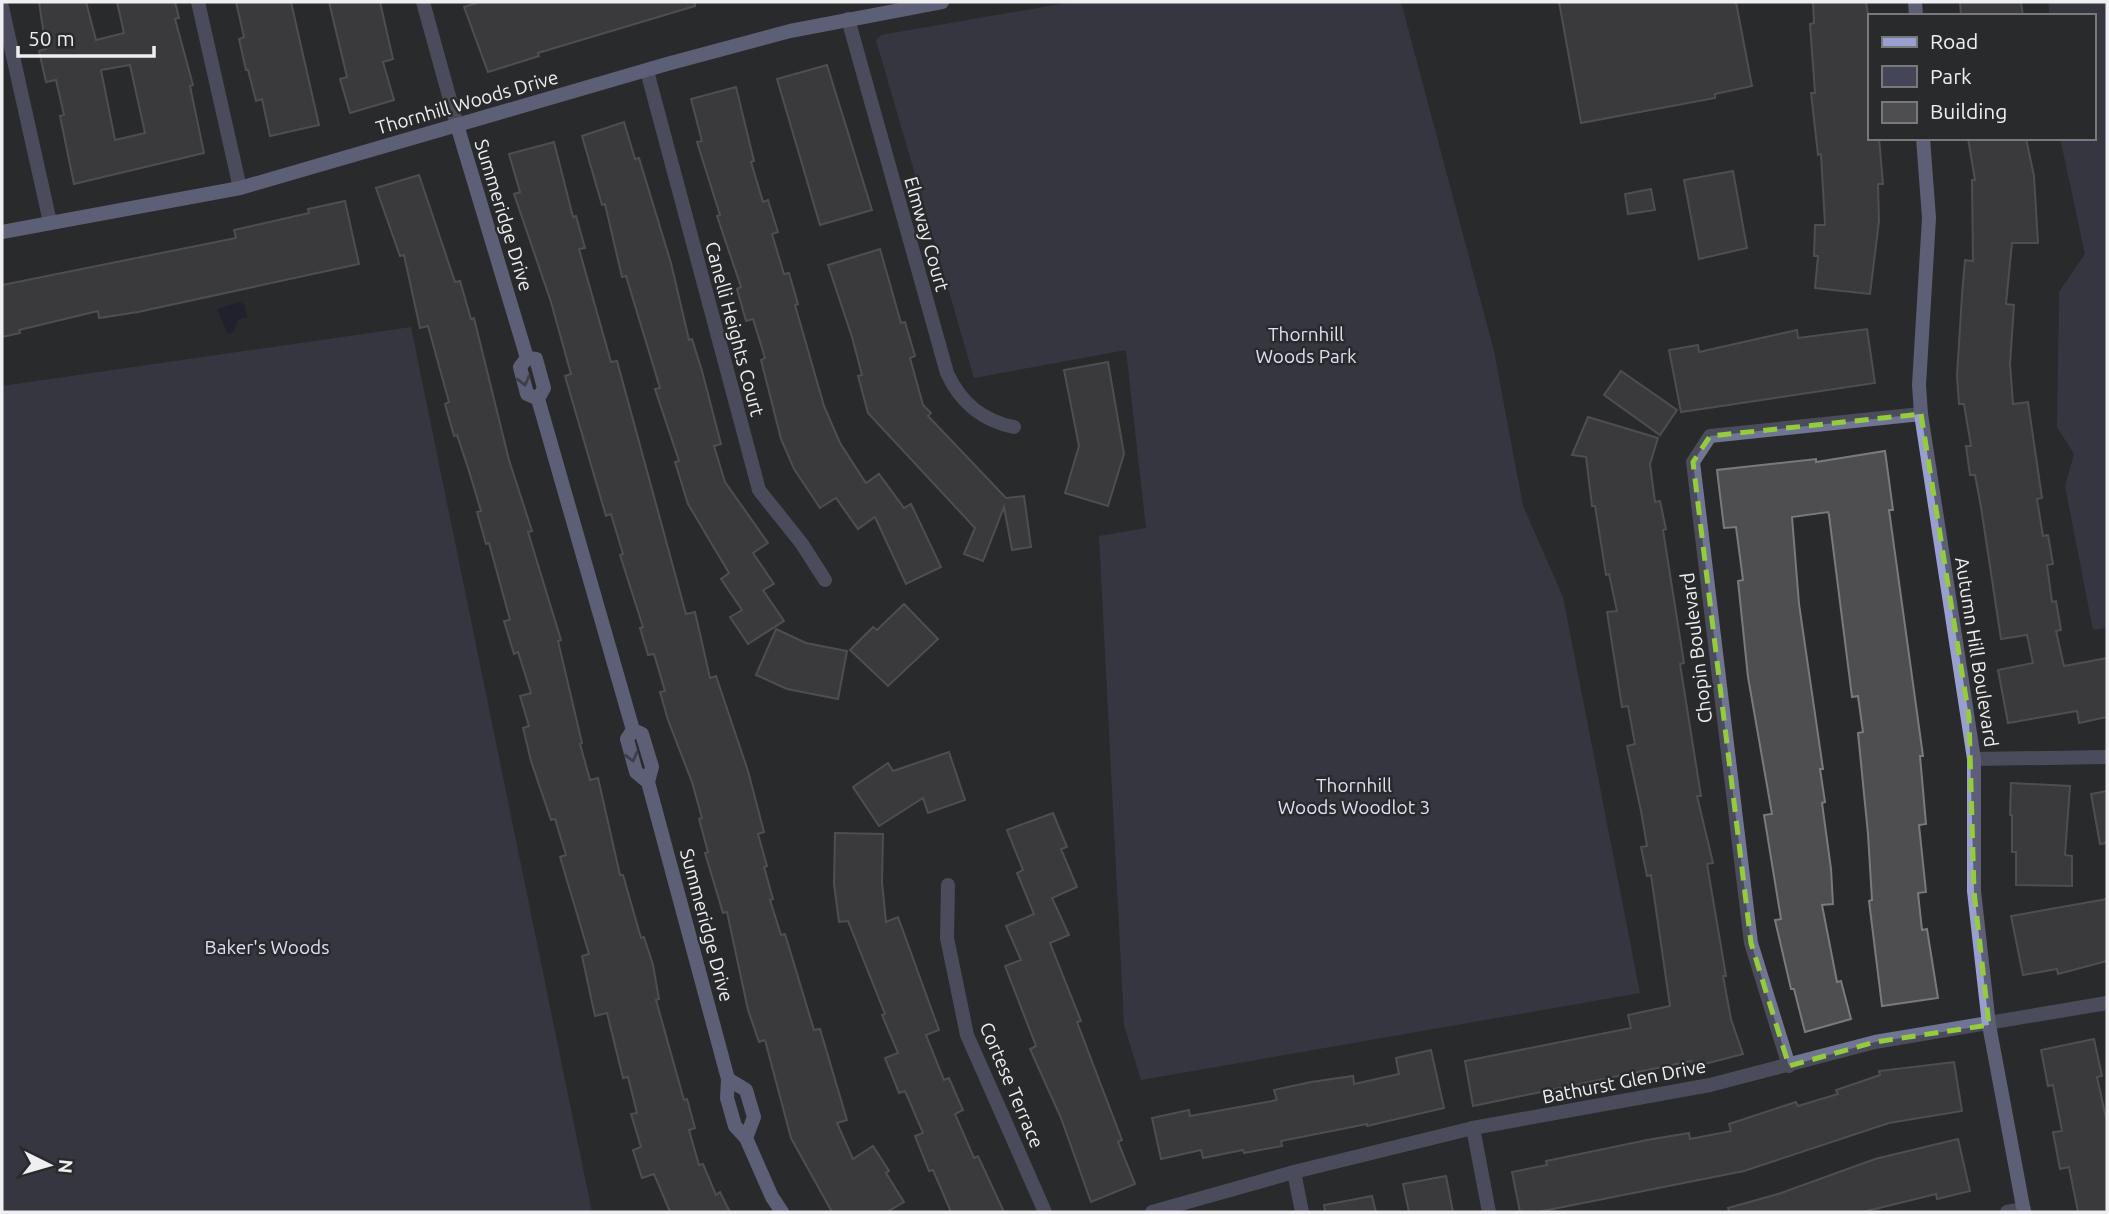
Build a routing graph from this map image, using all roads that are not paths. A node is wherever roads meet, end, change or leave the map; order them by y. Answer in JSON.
{"nodes":[{"id":1,"x":198,"y":2,"type":"edge"},
{"id":2,"x":423,"y":2,"type":"edge"},
{"id":3,"x":942,"y":2,"type":"edge"},
{"id":4,"x":2,"y":7,"type":"edge"},
{"id":5,"x":848,"y":19,"type":"junction"},
{"id":6,"x":646,"y":71,"type":"junction"},
{"id":7,"x":457,"y":125,"type":"junction"},
{"id":8,"x":1923,"y":140,"type":"edge"},
{"id":9,"x":240,"y":188,"type":"junction"},
{"id":10,"x":50,"y":222,"type":"junction"},
{"id":11,"x":2,"y":232,"type":"edge"},
{"id":12,"x":1921,"y":414,"type":"junction"},
{"id":13,"x":1014,"y":427,"type":"dead end"},
{"id":14,"x":825,"y":580,"type":"dead end"},
{"id":15,"x":2107,"y":757,"type":"edge"},
{"id":16,"x":1974,"y":759,"type":"junction"},
{"id":17,"x":948,"y":885,"type":"dead end"},
{"id":18,"x":2107,"y":1003,"type":"edge"},
{"id":19,"x":1989,"y":1025,"type":"junction"},
{"id":20,"x":1789,"y":1066,"type":"junction"},
{"id":21,"x":728,"y":1079,"type":"junction"},
{"id":22,"x":1473,"y":1128,"type":"junction"},
{"id":23,"x":746,"y":1138,"type":"junction"},
{"id":24,"x":1294,"y":1172,"type":"junction"},
{"id":25,"x":2024,"y":1211,"type":"edge"},
{"id":26,"x":782,"y":1212,"type":"edge"},
{"id":27,"x":1045,"y":1212,"type":"edge"},
{"id":28,"x":1152,"y":1212,"type":"edge"},
{"id":29,"x":1302,"y":1212,"type":"edge"},
{"id":30,"x":1489,"y":1212,"type":"edge"},
{"id":31,"x":2007,"y":1212,"type":"edge"}],
"edges":[{"from":1,"to":9,"type":"street"},
{"from":2,"to":7,"type":"street","name":"Summeridge Drive"},
{"from":3,"to":5,"type":"street","name":"Thornhill Woods Drive"},
{"from":4,"to":10,"type":"street"},
{"from":5,"to":6,"type":"street","name":"Thornhill Woods Drive"},
{"from":5,"to":13,"type":"street","name":"Elmway Court"},
{"from":6,"to":7,"type":"street","name":"Thornhill Woods Drive"},
{"from":6,"to":14,"type":"street","name":"Canelli Heights Court"},
{"from":7,"to":9,"type":"street","name":"Thornhill Woods Drive"},
{"from":7,"to":21,"type":"street","name":"Summeridge Drive"},
{"from":8,"to":12,"type":"street","name":"Autumn Hill Boulevard"},
{"from":9,"to":10,"type":"street","name":"Thornhill Woods Drive"},
{"from":10,"to":11,"type":"street","name":"Thornhill Woods Drive"},
{"from":12,"to":16,"type":"street","name":"Autumn Hill Boulevard"},
{"from":12,"to":20,"type":"street","name":"Chopin Boulevard"},
{"from":15,"to":16,"type":"street"},
{"from":16,"to":19,"type":"street","name":"Autumn Hill Boulevard"},
{"from":17,"to":27,"type":"street","name":"Cortese Terrace"},
{"from":18,"to":19,"type":"street","name":"Bathurst Glen Drive"},
{"from":19,"to":20,"type":"street","name":"Bathurst Glen Drive"},
{"from":19,"to":25,"type":"street","name":"Autumn Hill Boulevard"},
{"from":20,"to":22,"type":"street","name":"Bathurst Glen Drive"},
{"from":21,"to":23,"type":"street","name":"Summeridge Drive"},
{"from":21,"to":23,"type":"street","name":"Summeridge Drive"},
{"from":22,"to":24,"type":"street","name":"Bathurst Glen Drive"},
{"from":22,"to":30,"type":"street"},
{"from":23,"to":26,"type":"street","name":"Summeridge Drive"},
{"from":24,"to":28,"type":"street","name":"Bathurst Glen Drive"},
{"from":24,"to":29,"type":"street"},
{"from":25,"to":31,"type":"street"}]}
